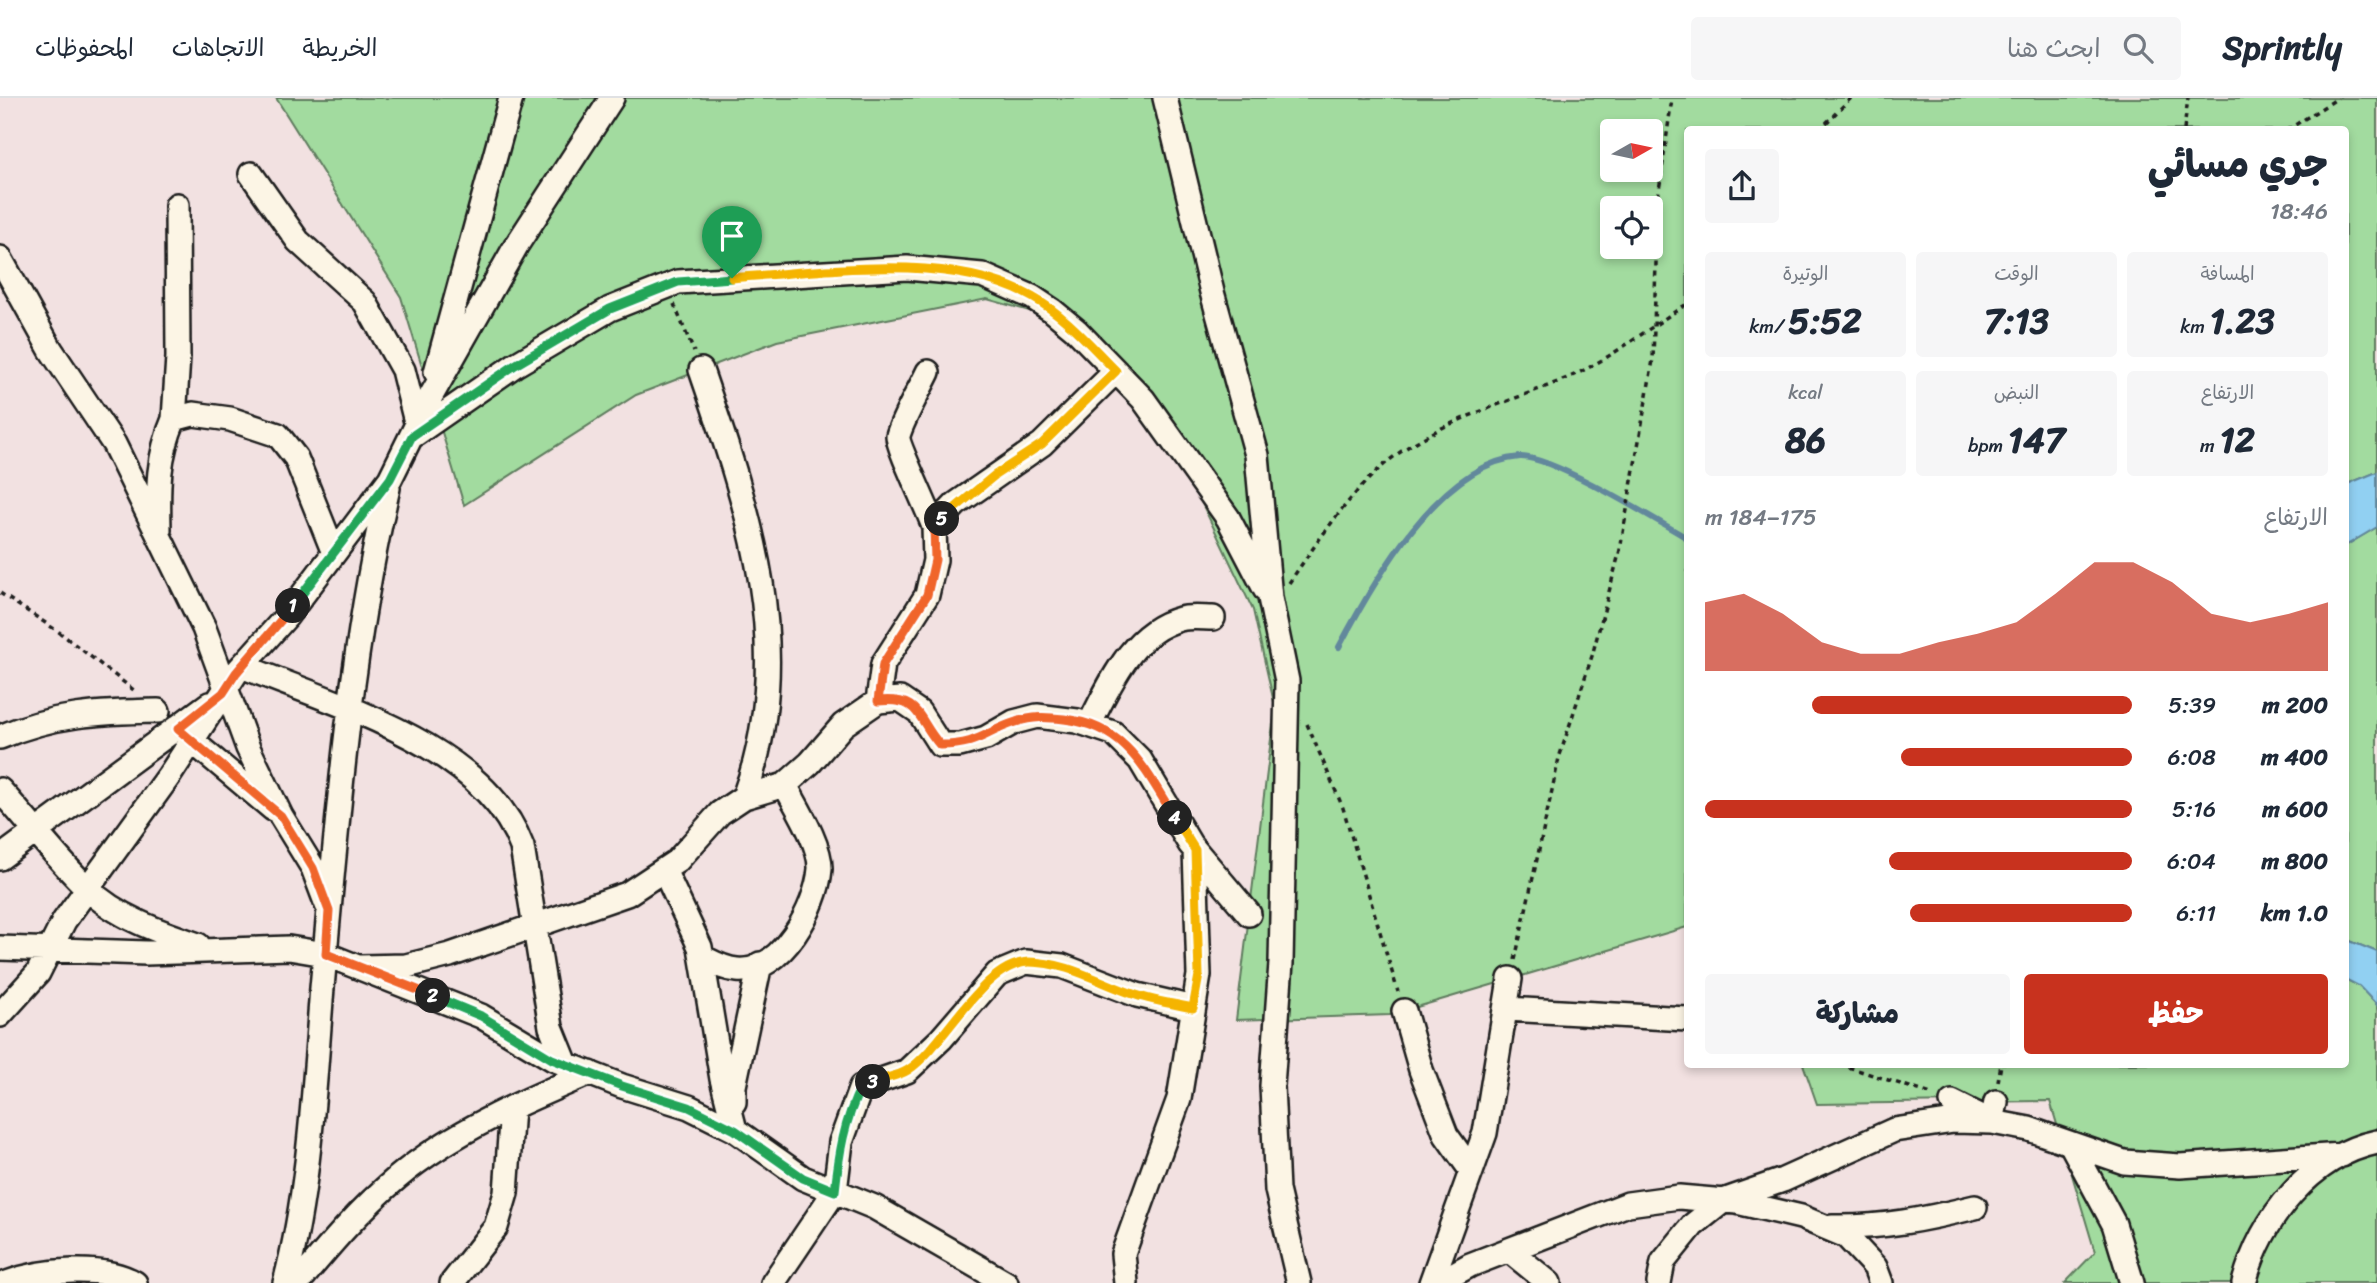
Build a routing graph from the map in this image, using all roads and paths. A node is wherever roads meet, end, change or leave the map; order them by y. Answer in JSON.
{"nodes":[{"id":1,"x":511,"y":98,"type":"edge"},
{"id":2,"x":612,"y":98,"type":"edge"},
{"id":3,"x":1166,"y":98,"type":"edge"},
{"id":4,"x":1672,"y":98,"type":"edge"},
{"id":5,"x":1851,"y":98,"type":"edge"},
{"id":6,"x":2188,"y":98,"type":"edge"},
{"id":7,"x":2338,"y":98,"type":"edge"},
{"id":8,"x":1823,"y":126,"type":"edge"},
{"id":9,"x":2184,"y":126,"type":"edge"},
{"id":10,"x":2293,"y":126,"type":"edge"},
{"id":11,"x":251,"y":174,"type":"dead end"},
{"id":12,"x":177,"y":205,"type":"dead end"},
{"id":13,"x":0,"y":258,"type":"edge"},
{"id":14,"x":667,"y":287,"type":"junction"},
{"id":15,"x":1684,"y":306,"type":"edge"},
{"id":16,"x":1655,"y":324,"type":"junction"},
{"id":17,"x":701,"y":370,"type":"joint"},
{"id":18,"x":1116,"y":371,"type":"junction"},
{"id":19,"x":928,"y":372,"type":"dead end"},
{"id":20,"x":431,"y":396,"type":"junction"},
{"id":21,"x":174,"y":419,"type":"junction"},
{"id":22,"x":414,"y":431,"type":"junction"},
{"id":23,"x":390,"y":479,"type":"junction"},
{"id":24,"x":934,"y":527,"type":"junction"},
{"id":25,"x":160,"y":540,"type":"junction"},
{"id":26,"x":334,"y":553,"type":"junction"},
{"id":27,"x":0,"y":593,"type":"edge"},
{"id":28,"x":1271,"y":603,"type":"junction"},
{"id":29,"x":1213,"y":618,"type":"dead end"},
{"id":30,"x":242,"y":666,"type":"junction"},
{"id":31,"x":225,"y":690,"type":"junction"},
{"id":32,"x":878,"y":701,"type":"junction"},
{"id":33,"x":352,"y":710,"type":"junction"},
{"id":34,"x":158,"y":711,"type":"joint"},
{"id":35,"x":1304,"y":716,"type":"dead end"},
{"id":36,"x":1089,"y":725,"type":"junction"},
{"id":37,"x":0,"y":737,"type":"edge"},
{"id":38,"x":192,"y":741,"type":"junction"},
{"id":39,"x":785,"y":785,"type":"junction"},
{"id":40,"x":0,"y":790,"type":"edge"},
{"id":41,"x":744,"y":797,"type":"junction"},
{"id":42,"x":281,"y":816,"type":"junction"},
{"id":43,"x":37,"y":831,"type":"junction"},
{"id":44,"x":1195,"y":850,"type":"junction"},
{"id":45,"x":0,"y":858,"type":"edge"},
{"id":46,"x":664,"y":870,"type":"junction"},
{"id":47,"x":88,"y":889,"type":"junction"},
{"id":48,"x":329,"y":911,"type":"junction"},
{"id":49,"x":1249,"y":914,"type":"dead end"},
{"id":50,"x":535,"y":924,"type":"junction"},
{"id":51,"x":0,"y":947,"type":"edge"},
{"id":52,"x":50,"y":948,"type":"junction"},
{"id":53,"x":214,"y":950,"type":"junction"},
{"id":54,"x":326,"y":954,"type":"junction"},
{"id":55,"x":702,"y":957,"type":"junction"},
{"id":56,"x":760,"y":964,"type":"junction"},
{"id":57,"x":360,"y":967,"type":"junction"},
{"id":58,"x":1510,"y":979,"type":"joint"},
{"id":59,"x":1193,"y":1008,"type":"junction"},
{"id":60,"x":1506,"y":1009,"type":"junction"},
{"id":61,"x":1404,"y":1011,"type":"joint"},
{"id":62,"x":0,"y":1015,"type":"edge"},
{"id":63,"x":1684,"y":1019,"type":"edge"},
{"id":64,"x":566,"y":1064,"type":"junction"},
{"id":65,"x":1851,"y":1068,"type":"edge"},
{"id":66,"x":590,"y":1073,"type":"junction"},
{"id":67,"x":1952,"y":1102,"type":"joint"},
{"id":68,"x":512,"y":1108,"type":"junction"},
{"id":69,"x":1994,"y":1112,"type":"junction"},
{"id":70,"x":735,"y":1130,"type":"junction"},
{"id":71,"x":2377,"y":1142,"type":"edge"},
{"id":72,"x":2071,"y":1144,"type":"junction"},
{"id":73,"x":2342,"y":1155,"type":"junction"},
{"id":74,"x":1471,"y":1170,"type":"junction"},
{"id":75,"x":835,"y":1191,"type":"junction"},
{"id":76,"x":1723,"y":1201,"type":"junction"},
{"id":77,"x":1975,"y":1206,"type":"dead end"},
{"id":78,"x":1825,"y":1227,"type":"junction"},
{"id":79,"x":297,"y":1237,"type":"junction"},
{"id":80,"x":1510,"y":1251,"type":"junction"},
{"id":81,"x":0,"y":1265,"type":"edge"},
{"id":82,"x":310,"y":1278,"type":"edge"},
{"id":83,"x":6,"y":1283,"type":"edge"},
{"id":84,"x":135,"y":1283,"type":"edge"},
{"id":85,"x":285,"y":1283,"type":"edge"},
{"id":86,"x":452,"y":1283,"type":"edge"},
{"id":87,"x":773,"y":1283,"type":"edge"},
{"id":88,"x":1006,"y":1283,"type":"edge"},
{"id":89,"x":1126,"y":1283,"type":"edge"},
{"id":90,"x":1299,"y":1283,"type":"edge"},
{"id":91,"x":1431,"y":1283,"type":"edge"},
{"id":92,"x":1438,"y":1283,"type":"edge"},
{"id":93,"x":1549,"y":1283,"type":"edge"},
{"id":94,"x":1660,"y":1283,"type":"edge"},
{"id":95,"x":1881,"y":1283,"type":"edge"},
{"id":96,"x":2132,"y":1283,"type":"edge"},
{"id":97,"x":2244,"y":1283,"type":"edge"}],
"edges":[{"from":1,"to":20,"type":"street"},
{"from":2,"to":20,"type":"street"},
{"from":3,"to":28,"type":"street"},
{"from":4,"to":16,"type":"path"},
{"from":5,"to":8,"type":"path"},
{"from":6,"to":9,"type":"path"},
{"from":7,"to":10,"type":"path"},
{"from":11,"to":22,"type":"street"},
{"from":12,"to":21,"type":"street"},
{"from":13,"to":25,"type":"street"},
{"from":14,"to":17,"type":"path"},
{"from":14,"to":18,"type":"street"},
{"from":14,"to":22,"type":"street"},
{"from":15,"to":16,"type":"path"},
{"from":16,"to":28,"type":"path"},
{"from":16,"to":58,"type":"path"},
{"from":17,"to":41,"type":"street"},
{"from":18,"to":24,"type":"street"},
{"from":18,"to":28,"type":"street"},
{"from":19,"to":24,"type":"street"},
{"from":20,"to":22,"type":"street"},
{"from":21,"to":25,"type":"street"},
{"from":21,"to":26,"type":"street"},
{"from":22,"to":23,"type":"street"},
{"from":23,"to":26,"type":"street"},
{"from":23,"to":33,"type":"street"},
{"from":24,"to":32,"type":"street"},
{"from":25,"to":31,"type":"street"},
{"from":26,"to":30,"type":"street"},
{"from":27,"to":34,"type":"path"},
{"from":28,"to":90,"type":"street"},
{"from":29,"to":36,"type":"street"},
{"from":30,"to":31,"type":"street"},
{"from":30,"to":33,"type":"street"},
{"from":31,"to":38,"type":"street"},
{"from":31,"to":42,"type":"street"},
{"from":31,"to":43,"type":"street"},
{"from":32,"to":36,"type":"street"},
{"from":32,"to":39,"type":"street"},
{"from":33,"to":48,"type":"street"},
{"from":33,"to":50,"type":"street"},
{"from":34,"to":37,"type":"street"},
{"from":35,"to":61,"type":"path"},
{"from":36,"to":44,"type":"street"},
{"from":38,"to":42,"type":"street"},
{"from":38,"to":47,"type":"street"},
{"from":39,"to":41,"type":"street"},
{"from":39,"to":56,"type":"street"},
{"from":40,"to":43,"type":"street"},
{"from":41,"to":46,"type":"street"},
{"from":42,"to":48,"type":"street"},
{"from":43,"to":45,"type":"street"},
{"from":43,"to":47,"type":"street"},
{"from":44,"to":49,"type":"street"},
{"from":44,"to":59,"type":"street"},
{"from":46,"to":50,"type":"street"},
{"from":46,"to":55,"type":"street"},
{"from":47,"to":52,"type":"street"},
{"from":47,"to":53,"type":"street"},
{"from":48,"to":54,"type":"street"},
{"from":50,"to":57,"type":"street"},
{"from":50,"to":64,"type":"street"},
{"from":51,"to":52,"type":"street"},
{"from":52,"to":53,"type":"street"},
{"from":52,"to":62,"type":"street"},
{"from":53,"to":54,"type":"street"},
{"from":54,"to":57,"type":"street"},
{"from":54,"to":79,"type":"street"},
{"from":55,"to":56,"type":"street"},
{"from":55,"to":70,"type":"street"},
{"from":56,"to":70,"type":"street"},
{"from":57,"to":64,"type":"street"},
{"from":58,"to":60,"type":"street"},
{"from":59,"to":75,"type":"street"},
{"from":59,"to":89,"type":"street"},
{"from":60,"to":63,"type":"street"},
{"from":60,"to":74,"type":"street"},
{"from":61,"to":74,"type":"street"},
{"from":64,"to":66,"type":"street"},
{"from":65,"to":67,"type":"path"},
{"from":66,"to":68,"type":"street"},
{"from":66,"to":70,"type":"street"},
{"from":67,"to":69,"type":"street"},
{"from":68,"to":82,"type":"street"},
{"from":68,"to":86,"type":"street"},
{"from":69,"to":72,"type":"street"},
{"from":69,"to":76,"type":"street"},
{"from":70,"to":75,"type":"street"},
{"from":71,"to":73,"type":"street"},
{"from":72,"to":73,"type":"street"},
{"from":72,"to":96,"type":"street"},
{"from":73,"to":97,"type":"street"},
{"from":74,"to":91,"type":"street"},
{"from":75,"to":87,"type":"street"},
{"from":75,"to":88,"type":"street"},
{"from":76,"to":78,"type":"street"},
{"from":76,"to":80,"type":"street"},
{"from":76,"to":94,"type":"street"},
{"from":77,"to":78,"type":"street"},
{"from":78,"to":95,"type":"street"},
{"from":79,"to":82,"type":"street"},
{"from":79,"to":85,"type":"street"},
{"from":80,"to":92,"type":"street"},
{"from":80,"to":93,"type":"street"},
{"from":81,"to":83,"type":"street"},
{"from":83,"to":84,"type":"street"}]}
